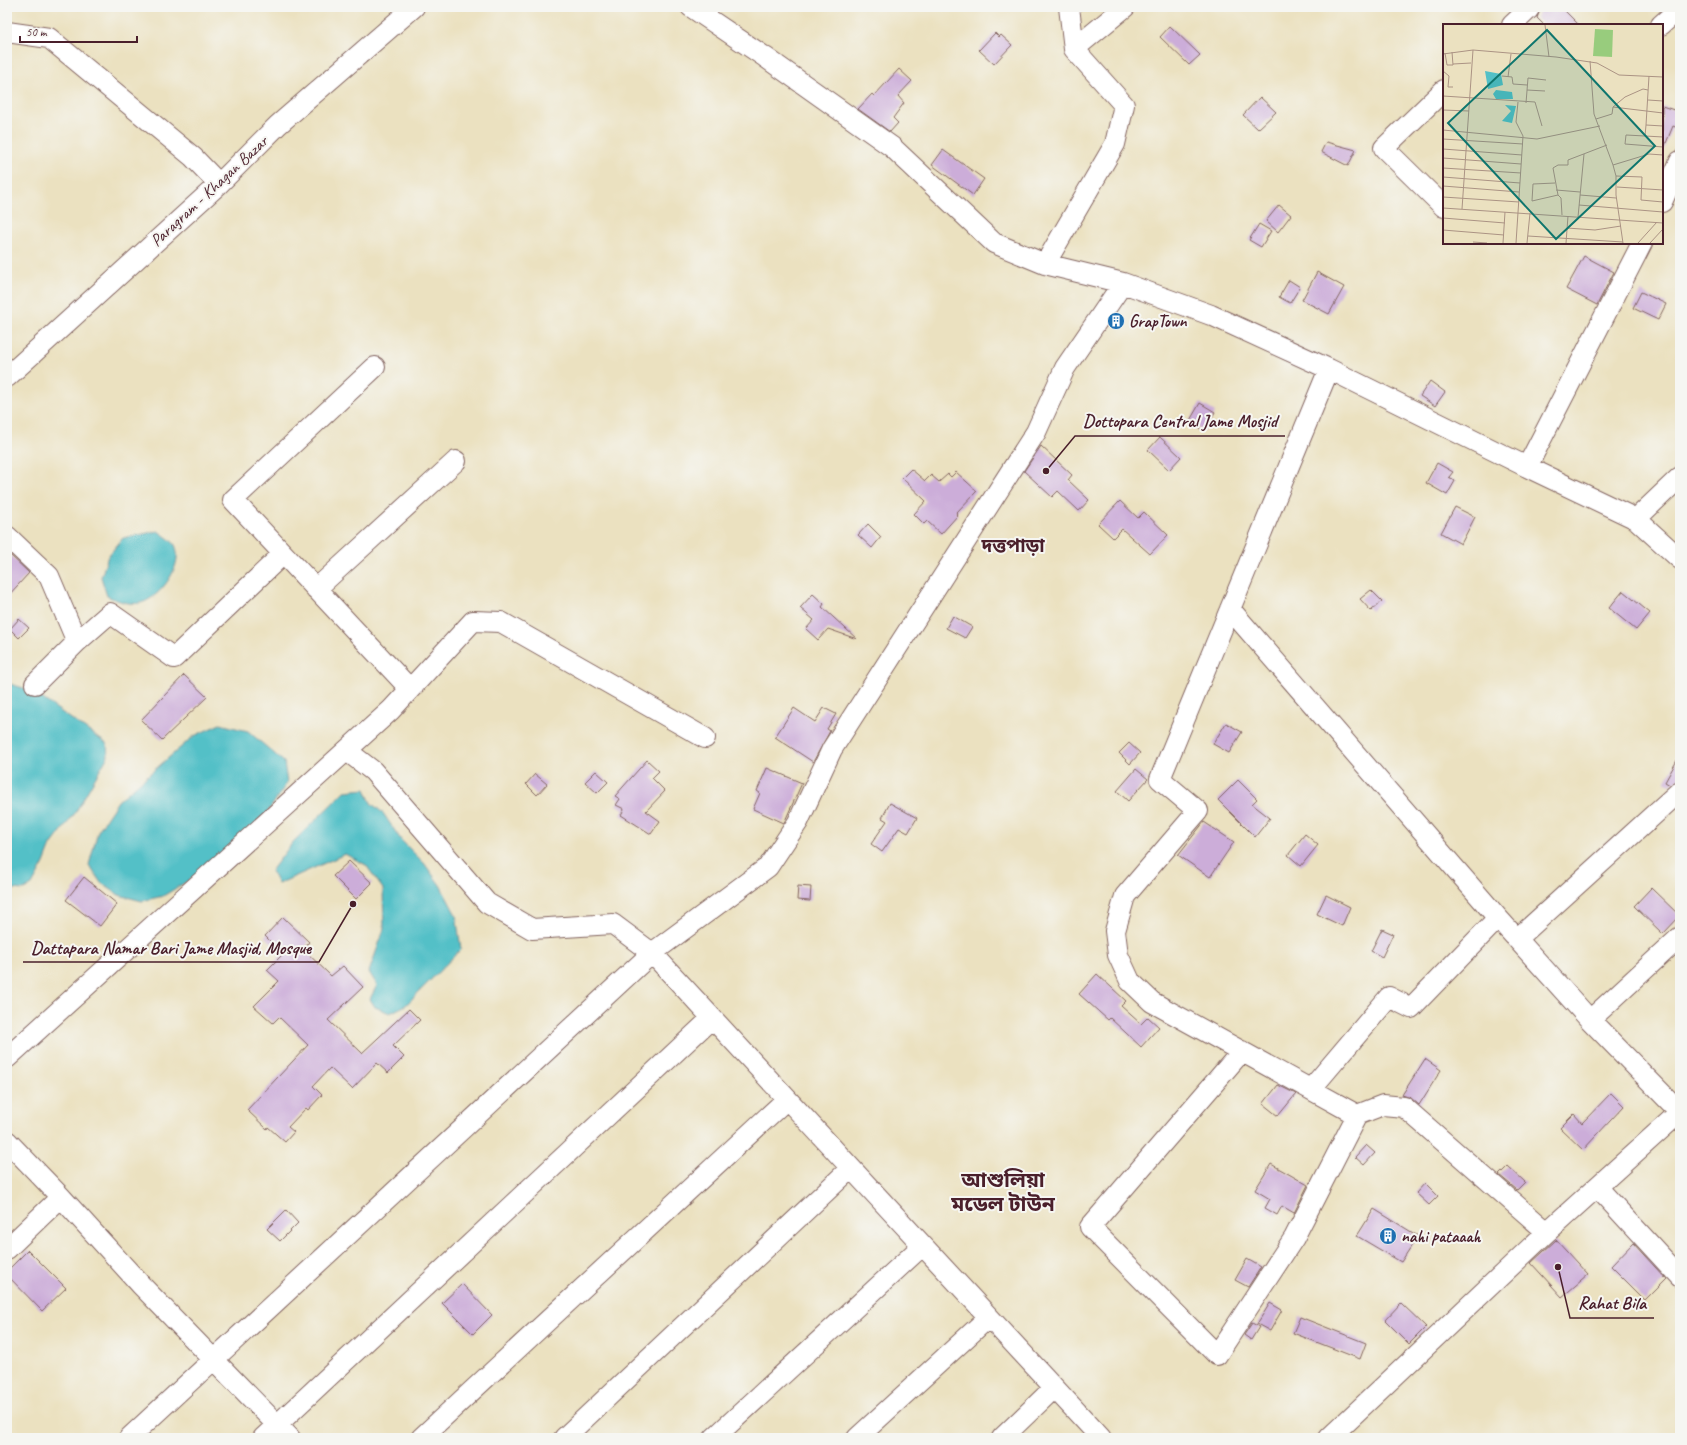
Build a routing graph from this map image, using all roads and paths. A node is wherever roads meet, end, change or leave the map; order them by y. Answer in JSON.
{"nodes":[{"id":1,"x":414,"y":7,"type":"edge"},
{"id":2,"x":691,"y":7,"type":"edge"},
{"id":3,"x":1069,"y":7,"type":"edge"},
{"id":4,"x":1125,"y":7,"type":"edge"},
{"id":5,"x":1529,"y":8,"type":"edge"},
{"id":6,"x":1680,"y":8,"type":"edge"},
{"id":7,"x":1513,"y":24,"type":"edge"},
{"id":8,"x":1662,"y":24,"type":"edge"},
{"id":9,"x":7,"y":32,"type":"edge"},
{"id":10,"x":1074,"y":49,"type":"junction"},
{"id":11,"x":1443,"y":91,"type":"edge"},
{"id":12,"x":1680,"y":161,"type":"edge"},
{"id":13,"x":219,"y":184,"type":"junction"},
{"id":14,"x":1663,"y":200,"type":"edge"},
{"id":15,"x":1443,"y":206,"type":"edge"},
{"id":16,"x":1641,"y":244,"type":"edge"},
{"id":17,"x":1045,"y":264,"type":"junction"},
{"id":18,"x":1123,"y":283,"type":"junction"},
{"id":19,"x":375,"y":367,"type":"dead end"},
{"id":20,"x":1329,"y":369,"type":"junction"},
{"id":21,"x":7,"y":377,"type":"edge"},
{"id":22,"x":456,"y":461,"type":"dead end"},
{"id":23,"x":1527,"y":467,"type":"junction"},
{"id":24,"x":1680,"y":477,"type":"edge"},
{"id":25,"x":1636,"y":519,"type":"junction"},
{"id":26,"x":7,"y":536,"type":"edge"},
{"id":27,"x":283,"y":554,"type":"junction"},
{"id":28,"x":1680,"y":559,"type":"edge"},
{"id":29,"x":316,"y":588,"type":"junction"},
{"id":30,"x":1230,"y":609,"type":"junction"},
{"id":31,"x":77,"y":642,"type":"junction"},
{"id":32,"x":35,"y":684,"type":"dead end"},
{"id":33,"x":410,"y":689,"type":"junction"},
{"id":34,"x":705,"y":738,"type":"dead end"},
{"id":35,"x":347,"y":751,"type":"junction"},
{"id":36,"x":1680,"y":791,"type":"edge"},
{"id":37,"x":1498,"y":918,"type":"junction"},
{"id":38,"x":1680,"y":937,"type":"edge"},
{"id":39,"x":1517,"y":939,"type":"junction"},
{"id":40,"x":652,"y":953,"type":"junction"},
{"id":41,"x":712,"y":1018,"type":"junction"},
{"id":42,"x":1590,"y":1020,"type":"junction"},
{"id":43,"x":1242,"y":1052,"type":"junction"},
{"id":44,"x":7,"y":1058,"type":"edge"},
{"id":45,"x":1311,"y":1089,"type":"junction"},
{"id":46,"x":787,"y":1099,"type":"junction"},
{"id":47,"x":1680,"y":1112,"type":"edge"},
{"id":48,"x":1357,"y":1115,"type":"junction"},
{"id":49,"x":7,"y":1141,"type":"edge"},
{"id":50,"x":851,"y":1168,"type":"junction"},
{"id":51,"x":1598,"y":1188,"type":"junction"},
{"id":52,"x":61,"y":1197,"type":"junction"},
{"id":53,"x":1547,"y":1232,"type":"junction"},
{"id":54,"x":922,"y":1246,"type":"junction"},
{"id":55,"x":7,"y":1249,"type":"edge"},
{"id":56,"x":1680,"y":1276,"type":"edge"},
{"id":57,"x":989,"y":1317,"type":"junction"},
{"id":58,"x":214,"y":1359,"type":"junction"},
{"id":59,"x":1054,"y":1388,"type":"junction"},
{"id":60,"x":284,"y":1431,"type":"edge"},
{"id":61,"x":129,"y":1438,"type":"edge"},
{"id":62,"x":263,"y":1438,"type":"edge"},
{"id":63,"x":421,"y":1438,"type":"edge"},
{"id":64,"x":564,"y":1438,"type":"edge"},
{"id":65,"x":714,"y":1438,"type":"edge"},
{"id":66,"x":858,"y":1438,"type":"edge"},
{"id":67,"x":1002,"y":1438,"type":"edge"},
{"id":68,"x":1100,"y":1438,"type":"edge"},
{"id":69,"x":1329,"y":1438,"type":"edge"}],
"edges":[{"from":1,"to":13,"type":"street","name":"Paragram - Khagan Bazar"},
{"from":2,"to":17,"type":"street"},
{"from":3,"to":10,"type":"street"},
{"from":4,"to":10,"type":"street"},
{"from":5,"to":7,"type":"street"},
{"from":6,"to":8,"type":"street"},
{"from":9,"to":13,"type":"street"},
{"from":10,"to":17,"type":"street"},
{"from":11,"to":15,"type":"street"},
{"from":12,"to":14,"type":"street"},
{"from":13,"to":21,"type":"street","name":"Paragram - Khagan Bazar"},
{"from":16,"to":23,"type":"street"},
{"from":17,"to":18,"type":"street"},
{"from":18,"to":20,"type":"street"},
{"from":18,"to":40,"type":"street"},
{"from":19,"to":27,"type":"street"},
{"from":20,"to":23,"type":"street"},
{"from":20,"to":30,"type":"street"},
{"from":22,"to":29,"type":"street"},
{"from":23,"to":25,"type":"street"},
{"from":24,"to":25,"type":"street"},
{"from":25,"to":28,"type":"street"},
{"from":26,"to":31,"type":"street"},
{"from":27,"to":29,"type":"street"},
{"from":27,"to":31,"type":"street"},
{"from":29,"to":33,"type":"street"},
{"from":30,"to":37,"type":"street"},
{"from":30,"to":43,"type":"street"},
{"from":31,"to":32,"type":"street"},
{"from":33,"to":34,"type":"street"},
{"from":33,"to":35,"type":"street"},
{"from":35,"to":40,"type":"street"},
{"from":35,"to":44,"type":"street"},
{"from":36,"to":39,"type":"street"},
{"from":37,"to":39,"type":"street"},
{"from":37,"to":45,"type":"street"},
{"from":38,"to":42,"type":"street"},
{"from":39,"to":42,"type":"street"},
{"from":40,"to":41,"type":"street"},
{"from":40,"to":58,"type":"street"},
{"from":41,"to":46,"type":"street"},
{"from":41,"to":60,"type":"street"},
{"from":42,"to":47,"type":"street"},
{"from":43,"to":45,"type":"street"},
{"from":43,"to":48,"type":"street"},
{"from":45,"to":48,"type":"street"},
{"from":46,"to":50,"type":"street"},
{"from":46,"to":63,"type":"street"},
{"from":47,"to":51,"type":"street"},
{"from":48,"to":53,"type":"street"},
{"from":49,"to":52,"type":"street"},
{"from":50,"to":54,"type":"street"},
{"from":50,"to":64,"type":"street"},
{"from":51,"to":53,"type":"street"},
{"from":51,"to":56,"type":"street"},
{"from":52,"to":55,"type":"street"},
{"from":52,"to":58,"type":"street"},
{"from":53,"to":69,"type":"street"},
{"from":54,"to":57,"type":"street"},
{"from":54,"to":65,"type":"street"},
{"from":57,"to":59,"type":"street"},
{"from":57,"to":66,"type":"street"},
{"from":58,"to":60,"type":"street"},
{"from":58,"to":61,"type":"street"},
{"from":59,"to":67,"type":"street"},
{"from":59,"to":68,"type":"street"},
{"from":60,"to":62,"type":"street"}]}
